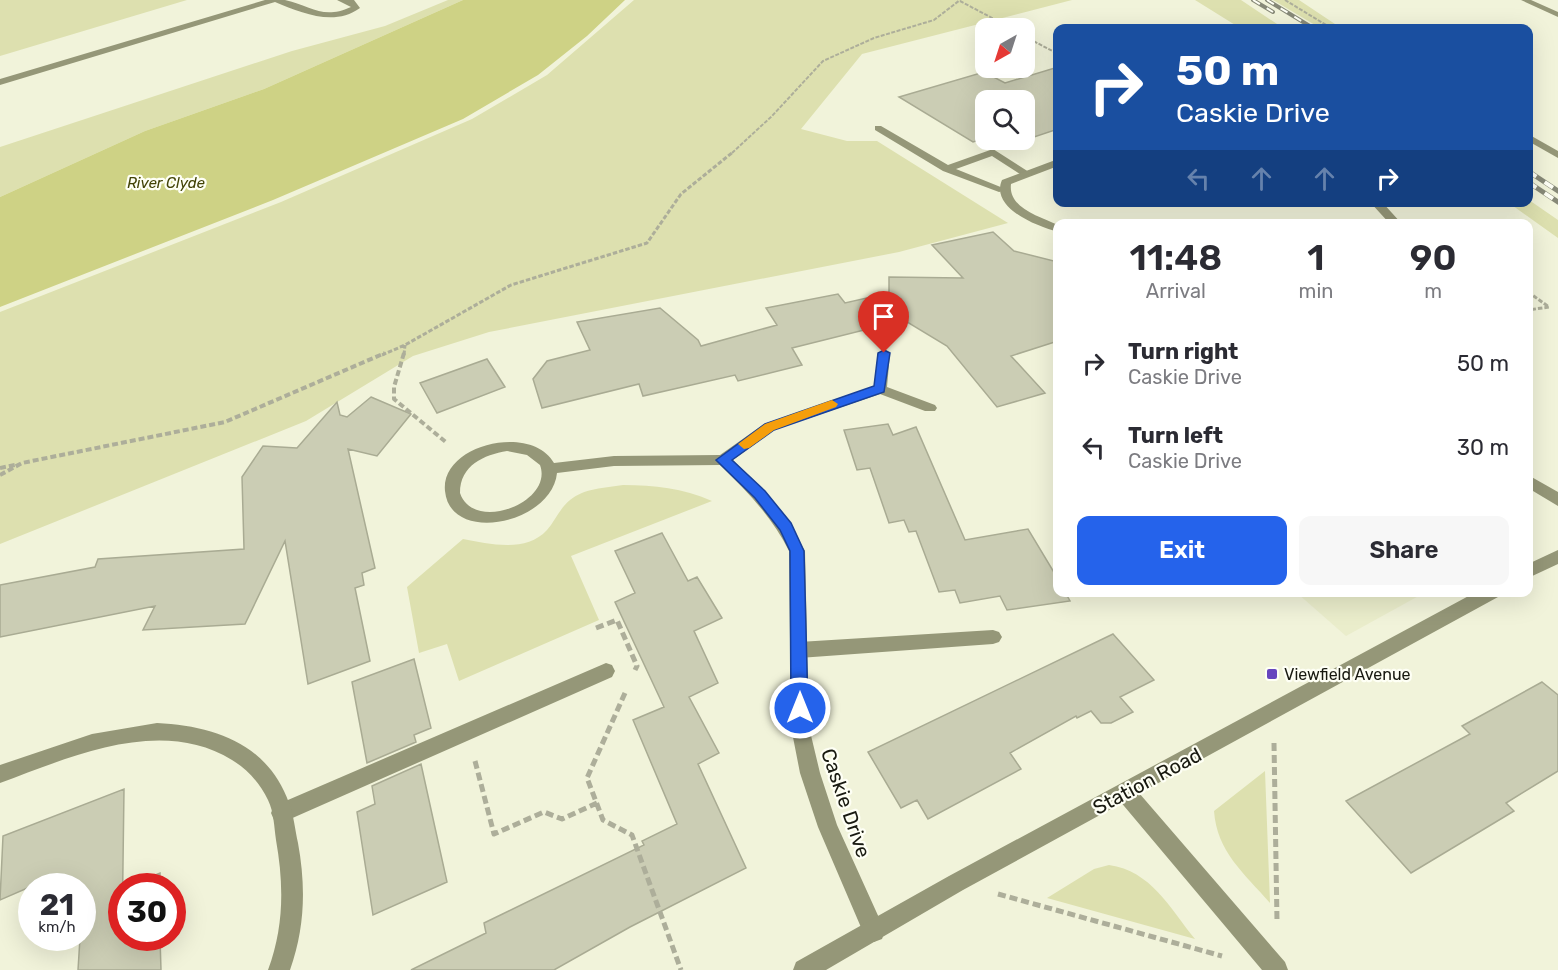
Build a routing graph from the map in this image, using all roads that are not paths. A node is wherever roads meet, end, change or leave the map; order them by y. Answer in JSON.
{"nodes":[{"id":1,"x":273,"y":0,"type":"edge"},
{"id":2,"x":278,"y":0,"type":"edge"},
{"id":3,"x":341,"y":0,"type":"edge"},
{"id":4,"x":1525,"y":0,"type":"edge"},
{"id":5,"x":1558,"y":15,"type":"edge"},
{"id":6,"x":0,"y":82,"type":"edge"},
{"id":7,"x":878,"y":128,"type":"dead end"},
{"id":8,"x":1533,"y":140,"type":"edge"},
{"id":9,"x":1558,"y":154,"type":"edge"},
{"id":10,"x":1053,"y":164,"type":"edge"},
{"id":11,"x":947,"y":169,"type":"junction"},
{"id":12,"x":1028,"y":174,"type":"junction"},
{"id":13,"x":1003,"y":190,"type":"junction"},
{"id":14,"x":1380,"y":207,"type":"edge"},
{"id":15,"x":1391,"y":219,"type":"edge"},
{"id":16,"x":1053,"y":226,"type":"edge"},
{"id":17,"x":884,"y":353,"type":"dead end"},
{"id":18,"x":880,"y":389,"type":"junction"},
{"id":19,"x":930,"y":408,"type":"dead end"},
{"id":20,"x":723,"y":460,"type":"junction"},
{"id":21,"x":549,"y":469,"type":"junction"},
{"id":22,"x":1533,"y":483,"type":"edge"},
{"id":23,"x":1558,"y":500,"type":"edge"},
{"id":24,"x":1558,"y":556,"type":"edge"},
{"id":25,"x":1533,"y":569,"type":"edge"},
{"id":26,"x":1483,"y":597,"type":"edge"},
{"id":27,"x":993,"y":637,"type":"dead end"},
{"id":28,"x":799,"y":650,"type":"junction"},
{"id":29,"x":606,"y":671,"type":"dead end"},
{"id":30,"x":0,"y":774,"type":"edge"},
{"id":31,"x":1126,"y":793,"type":"junction"},
{"id":32,"x":281,"y":813,"type":"junction"},
{"id":33,"x":874,"y":931,"type":"junction"},
{"id":34,"x":279,"y":970,"type":"edge"},
{"id":35,"x":804,"y":970,"type":"edge"},
{"id":36,"x":1277,"y":970,"type":"edge"}],
"edges":[{"from":1,"to":6,"type":"street"},
{"from":2,"to":3,"type":"street"},
{"from":4,"to":5,"type":"street"},
{"from":7,"to":11,"type":"street"},
{"from":8,"to":9,"type":"street"},
{"from":10,"to":12,"type":"street"},
{"from":11,"to":12,"type":"street"},
{"from":11,"to":13,"type":"street"},
{"from":12,"to":13,"type":"street"},
{"from":13,"to":16,"type":"street"},
{"from":14,"to":15,"type":"street"},
{"from":17,"to":18,"type":"street"},
{"from":18,"to":19,"type":"street"},
{"from":18,"to":20,"type":"street"},
{"from":20,"to":21,"type":"street"},
{"from":20,"to":28,"type":"street","name":"Caskie Drive"},
{"from":21,"to":21,"type":"street"},
{"from":22,"to":23,"type":"street"},
{"from":24,"to":25,"type":"street"},
{"from":26,"to":31,"type":"street","name":"Station Road"},
{"from":27,"to":28,"type":"street"},
{"from":28,"to":33,"type":"street","name":"Caskie Drive"},
{"from":29,"to":32,"type":"street"},
{"from":30,"to":32,"type":"street"},
{"from":31,"to":33,"type":"street","name":"Station Road"},
{"from":31,"to":36,"type":"street"},
{"from":32,"to":34,"type":"street"},
{"from":33,"to":35,"type":"street","name":"Station Road"}]}
